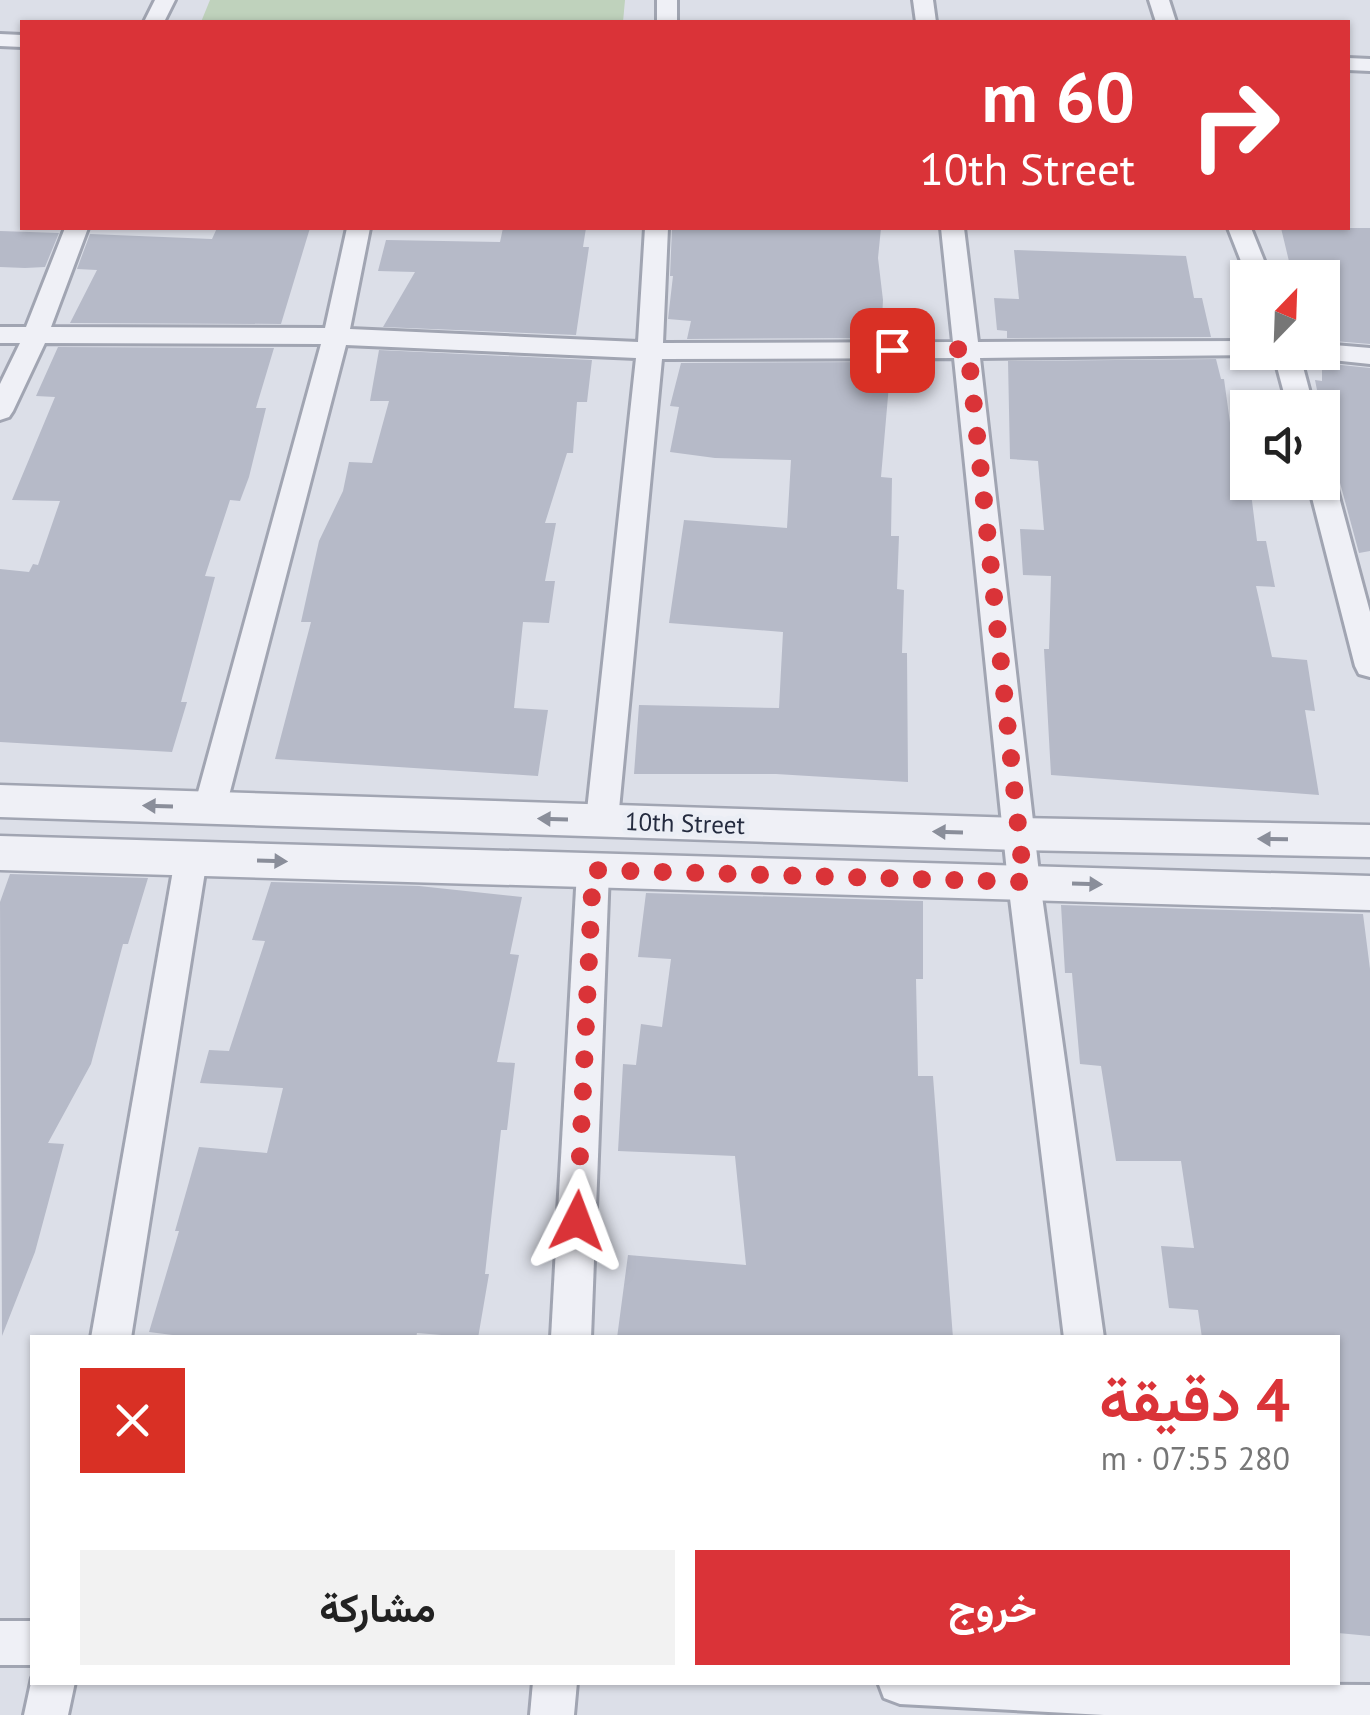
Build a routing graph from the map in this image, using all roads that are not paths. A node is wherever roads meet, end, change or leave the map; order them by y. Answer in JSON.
{"nodes":[{"id":1,"x":75,"y":230,"type":"edge"},
{"id":2,"x":360,"y":230,"type":"edge"},
{"id":3,"x":657,"y":230,"type":"edge"},
{"id":4,"x":952,"y":230,"type":"edge"},
{"id":5,"x":1241,"y":230,"type":"edge"},
{"id":6,"x":1252,"y":260,"type":"edge"},
{"id":7,"x":0,"y":335,"type":"edge"},
{"id":8,"x":336,"y":336,"type":"junction"},
{"id":9,"x":35,"y":337,"type":"junction"},
{"id":10,"x":968,"y":349,"type":"junction"},
{"id":11,"x":1230,"y":349,"type":"edge"},
{"id":12,"x":650,"y":350,"type":"junction"},
{"id":13,"x":1340,"y":354,"type":"edge"},
{"id":14,"x":1370,"y":356,"type":"edge"},
{"id":15,"x":0,"y":411,"type":"edge"},
{"id":16,"x":1326,"y":500,"type":"edge"},
{"id":17,"x":1370,"y":666,"type":"edge"},
{"id":18,"x":0,"y":801,"type":"edge"},
{"id":19,"x":210,"y":807,"type":"junction"},
{"id":20,"x":602,"y":820,"type":"junction"},
{"id":21,"x":1019,"y":834,"type":"junction"},
{"id":22,"x":1370,"y":841,"type":"edge"},
{"id":23,"x":0,"y":853,"type":"edge"},
{"id":24,"x":191,"y":859,"type":"junction"},
{"id":25,"x":593,"y":870,"type":"junction"},
{"id":26,"x":1024,"y":882,"type":"junction"},
{"id":27,"x":1370,"y":893,"type":"edge"},
{"id":28,"x":112,"y":1335,"type":"edge"},
{"id":29,"x":571,"y":1335,"type":"edge"},
{"id":30,"x":1084,"y":1335,"type":"edge"},
{"id":31,"x":0,"y":1643,"type":"edge"},
{"id":32,"x":30,"y":1644,"type":"edge"},
{"id":33,"x":52,"y":1685,"type":"edge"},
{"id":34,"x":554,"y":1685,"type":"edge"},
{"id":35,"x":944,"y":1685,"type":"edge"},
{"id":36,"x":1132,"y":1698,"type":"edge"},
{"id":37,"x":1370,"y":1707,"type":"edge"},
{"id":38,"x":46,"y":1715,"type":"edge"},
{"id":39,"x":552,"y":1715,"type":"edge"}],
"edges":[{"from":1,"to":9,"type":"street"},
{"from":2,"to":8,"type":"street"},
{"from":3,"to":12,"type":"street"},
{"from":4,"to":10,"type":"street"},
{"from":5,"to":6,"type":"street"},
{"from":7,"to":9,"type":"street"},
{"from":8,"to":9,"type":"street"},
{"from":8,"to":12,"type":"street"},
{"from":8,"to":19,"type":"street"},
{"from":9,"to":15,"type":"street"},
{"from":10,"to":11,"type":"street"},
{"from":10,"to":12,"type":"street"},
{"from":10,"to":21,"type":"street"},
{"from":12,"to":20,"type":"street"},
{"from":13,"to":14,"type":"street"},
{"from":16,"to":17,"type":"street"},
{"from":19,"to":18,"type":"street","name":"10th Street","one_way":true},
{"from":20,"to":19,"type":"street","name":"10th Street","one_way":true},
{"from":21,"to":20,"type":"street","name":"10th Street","one_way":true},
{"from":22,"to":21,"type":"street","name":"10th Street","one_way":true},
{"from":21,"to":26,"type":"street"},
{"from":23,"to":24,"type":"street","name":"10th Street"},
{"from":24,"to":25,"type":"street","name":"10th Street","one_way":true},
{"from":24,"to":28,"type":"street"},
{"from":25,"to":26,"type":"street","name":"10th Street"},
{"from":25,"to":29,"type":"street"},
{"from":26,"to":27,"type":"street","name":"10th Street","one_way":true},
{"from":26,"to":30,"type":"street"},
{"from":31,"to":32,"type":"street"},
{"from":33,"to":38,"type":"street"},
{"from":34,"to":39,"type":"street"},
{"from":35,"to":36,"type":"street"},
{"from":36,"to":37,"type":"street"}]}
